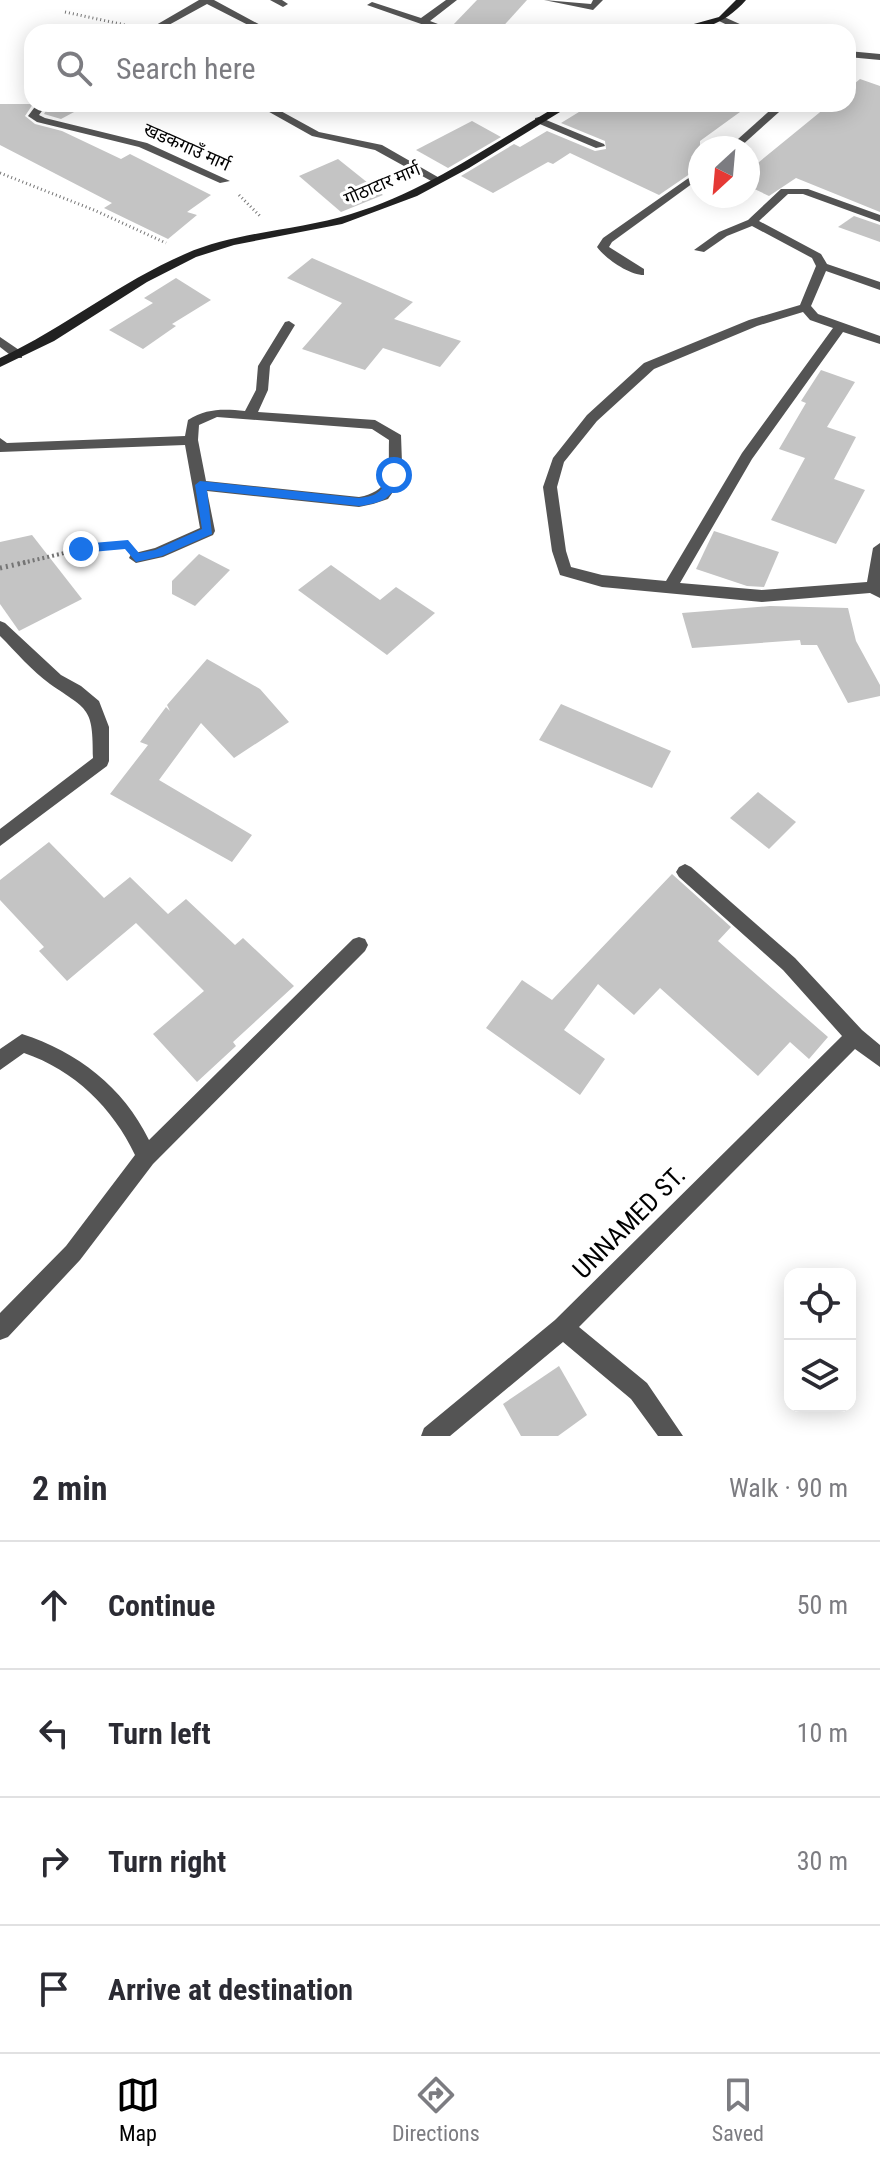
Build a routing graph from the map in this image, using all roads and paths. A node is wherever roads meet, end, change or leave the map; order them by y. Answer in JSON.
{"nodes":[{"id":1,"x":207,"y":0,"type":"edge"},
{"id":2,"x":452,"y":0,"type":"edge"},
{"id":3,"x":549,"y":0,"type":"edge"},
{"id":4,"x":598,"y":0,"type":"edge"},
{"id":5,"x":741,"y":0,"type":"edge"},
{"id":6,"x":372,"y":5,"type":"dead end"},
{"id":7,"x":65,"y":12,"type":"dead end"},
{"id":8,"x":722,"y":19,"type":"junction"},
{"id":9,"x":422,"y":22,"type":"junction"},
{"id":10,"x":126,"y":24,"type":"edge"},
{"id":11,"x":164,"y":24,"type":"edge"},
{"id":12,"x":253,"y":24,"type":"edge"},
{"id":13,"x":428,"y":24,"type":"edge"},
{"id":14,"x":702,"y":24,"type":"edge"},
{"id":15,"x":733,"y":24,"type":"edge"},
{"id":16,"x":856,"y":55,"type":"edge"},
{"id":17,"x":880,"y":57,"type":"edge"},
{"id":18,"x":36,"y":112,"type":"edge"},
{"id":19,"x":275,"y":112,"type":"edge"},
{"id":20,"x":554,"y":112,"type":"edge"},
{"id":21,"x":774,"y":112,"type":"edge"},
{"id":22,"x":539,"y":120,"type":"junction"},
{"id":23,"x":747,"y":136,"type":"edge"},
{"id":24,"x":600,"y":146,"type":"dead end"},
{"id":25,"x":0,"y":173,"type":"edge"},
{"id":26,"x":437,"y":180,"type":"junction"},
{"id":27,"x":224,"y":181,"type":"joint"},
{"id":28,"x":688,"y":182,"type":"edge"},
{"id":29,"x":880,"y":219,"type":"edge"},
{"id":30,"x":752,"y":222,"type":"junction"},
{"id":31,"x":278,"y":233,"type":"junction"},
{"id":32,"x":700,"y":250,"type":"dead end"},
{"id":33,"x":193,"y":254,"type":"junction"},
{"id":34,"x":822,"y":266,"type":"junction"},
{"id":35,"x":640,"y":272,"type":"dead end"},
{"id":36,"x":880,"y":286,"type":"edge"},
{"id":37,"x":805,"y":307,"type":"junction"},
{"id":38,"x":289,"y":325,"type":"dead end"},
{"id":39,"x":841,"y":326,"type":"junction"},
{"id":40,"x":880,"y":340,"type":"edge"},
{"id":41,"x":0,"y":341,"type":"edge"},
{"id":42,"x":18,"y":355,"type":"junction"},
{"id":43,"x":0,"y":363,"type":"edge"},
{"id":44,"x":250,"y":415,"type":"junction"},
{"id":45,"x":191,"y":440,"type":"junction"},
{"id":46,"x":0,"y":443,"type":"edge"},
{"id":47,"x":200,"y":485,"type":"junction"},
{"id":48,"x":880,"y":548,"type":"edge"},
{"id":49,"x":136,"y":558,"type":"joint"},
{"id":50,"x":0,"y":568,"type":"edge"},
{"id":51,"x":671,"y":586,"type":"junction"},
{"id":52,"x":876,"y":590,"type":"edge"},
{"id":53,"x":0,"y":627,"type":"edge"},
{"id":54,"x":0,"y":839,"type":"edge"},
{"id":55,"x":685,"y":872,"type":"dead end"},
{"id":56,"x":359,"y":945,"type":"dead end"},
{"id":57,"x":855,"y":1036,"type":"junction"},
{"id":58,"x":880,"y":1058,"type":"edge"},
{"id":59,"x":0,"y":1061,"type":"edge"},
{"id":60,"x":146,"y":1157,"type":"junction"},
{"id":61,"x":563,"y":1328,"type":"junction"},
{"id":62,"x":0,"y":1329,"type":"edge"},
{"id":63,"x":432,"y":1436,"type":"edge"},
{"id":64,"x":672,"y":1436,"type":"edge"}],
"edges":[{"from":1,"to":11,"type":"street"},
{"from":1,"to":12,"type":"street"},
{"from":2,"to":9,"type":"street"},
{"from":3,"to":4,"type":"street"},
{"from":5,"to":8,"type":"street"},
{"from":6,"to":9,"type":"street"},
{"from":7,"to":10,"type":"path"},
{"from":8,"to":14,"type":"street"},
{"from":8,"to":15,"type":"street"},
{"from":9,"to":13,"type":"street"},
{"from":16,"to":17,"type":"street"},
{"from":18,"to":27,"type":"street","name":"खडकगाउँ मार्ग"},
{"from":19,"to":26,"type":"street"},
{"from":20,"to":22,"type":"street","name":"गोठाटार मार्ग"},
{"from":21,"to":23,"type":"street"},
{"from":22,"to":24,"type":"street"},
{"from":22,"to":26,"type":"street","name":"गोठाटार मार्ग"},
{"from":25,"to":33,"type":"path"},
{"from":26,"to":31,"type":"street","name":"गोठाटार मार्ग"},
{"from":27,"to":31,"type":"path","name":"खडकगाउँ मार्ग"},
{"from":28,"to":35,"type":"street"},
{"from":29,"to":30,"type":"street"},
{"from":30,"to":32,"type":"street"},
{"from":30,"to":34,"type":"street"},
{"from":31,"to":33,"type":"street","name":"गोठाटार मार्ग"},
{"from":33,"to":42,"type":"street","name":"गोठाटार मार्ग"},
{"from":34,"to":36,"type":"street"},
{"from":34,"to":37,"type":"street"},
{"from":37,"to":39,"type":"street"},
{"from":37,"to":51,"type":"street"},
{"from":38,"to":44,"type":"street"},
{"from":39,"to":40,"type":"street"},
{"from":39,"to":51,"type":"street"},
{"from":41,"to":42,"type":"street"},
{"from":42,"to":43,"type":"street","name":"गोठाटार मार्ग"},
{"from":44,"to":45,"type":"street"},
{"from":44,"to":47,"type":"street"},
{"from":45,"to":46,"type":"street"},
{"from":45,"to":47,"type":"street"},
{"from":47,"to":49,"type":"street"},
{"from":48,"to":52,"type":"street"},
{"from":49,"to":50,"type":"path"},
{"from":51,"to":52,"type":"street"},
{"from":53,"to":54,"type":"street"},
{"from":55,"to":57,"type":"street"},
{"from":56,"to":60,"type":"street"},
{"from":57,"to":58,"type":"street"},
{"from":57,"to":61,"type":"street","name":"UNNAMED ST."},
{"from":59,"to":60,"type":"street"},
{"from":60,"to":62,"type":"street"},
{"from":61,"to":63,"type":"street","name":"UNNAMED ST."},
{"from":61,"to":64,"type":"street"}]}
